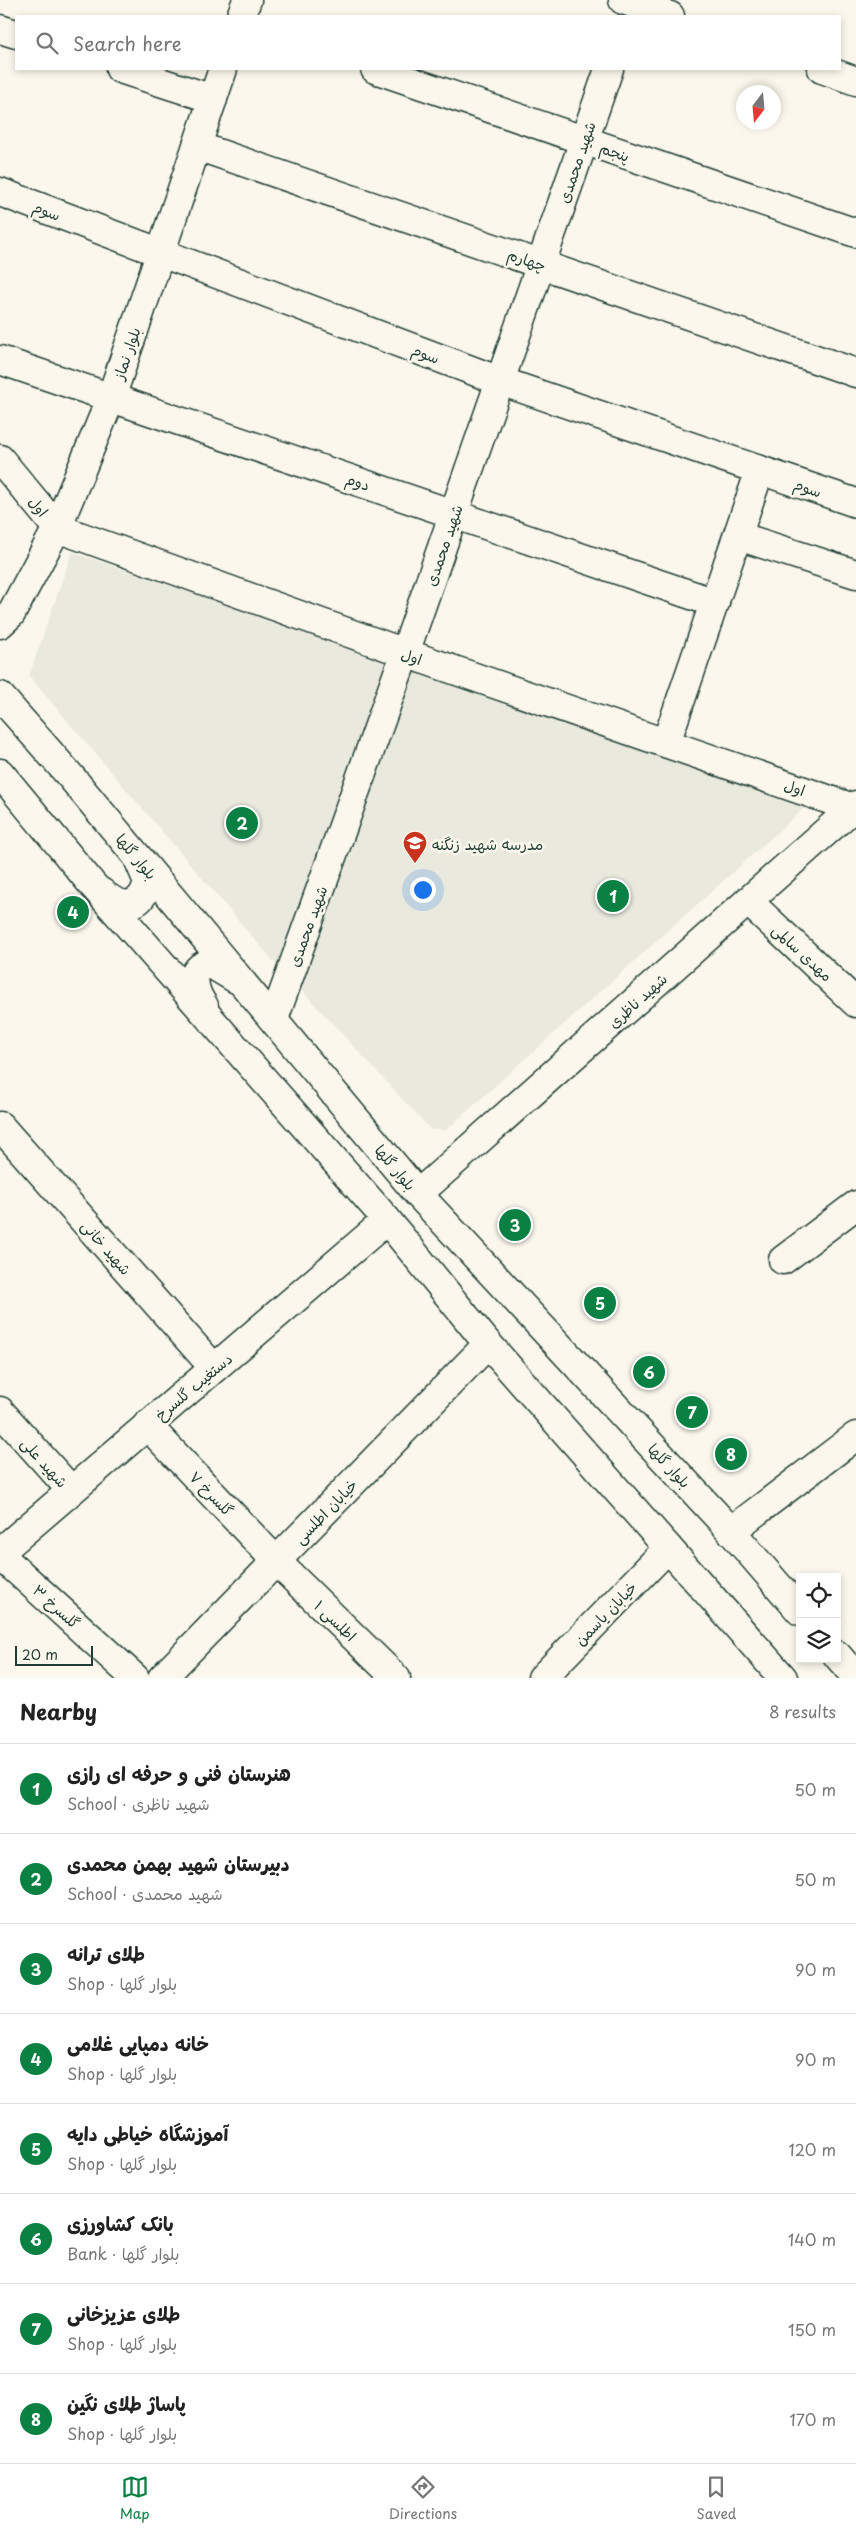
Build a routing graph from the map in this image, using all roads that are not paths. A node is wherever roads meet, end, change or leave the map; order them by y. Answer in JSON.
{"nodes":[{"id":1,"x":247,"y":0,"type":"edge"},
{"id":2,"x":629,"y":5,"type":"edge"},
{"id":3,"x":241,"y":15,"type":"edge"},
{"id":4,"x":666,"y":15,"type":"edge"},
{"id":5,"x":0,"y":29,"type":"edge"},
{"id":6,"x":15,"y":34,"type":"edge"},
{"id":7,"x":123,"y":70,"type":"edge"},
{"id":8,"x":223,"y":70,"type":"edge"},
{"id":9,"x":378,"y":70,"type":"edge"},
{"id":10,"x":609,"y":70,"type":"edge"},
{"id":11,"x":825,"y":70,"type":"edge"},
{"id":12,"x":856,"y":80,"type":"edge"},
{"id":13,"x":213,"y":99,"type":"junction"},
{"id":14,"x":584,"y":140,"type":"junction"},
{"id":15,"x":197,"y":146,"type":"junction"},
{"id":16,"x":0,"y":192,"type":"edge"},
{"id":17,"x":856,"y":234,"type":"edge"},
{"id":18,"x":160,"y":253,"type":"junction"},
{"id":19,"x":541,"y":264,"type":"junction"},
{"id":20,"x":0,"y":360,"type":"edge"},
{"id":21,"x":856,"y":373,"type":"edge"},
{"id":22,"x":500,"y":381,"type":"junction"},
{"id":23,"x":111,"y":398,"type":"junction"},
{"id":24,"x":0,"y":459,"type":"edge"},
{"id":25,"x":760,"y":470,"type":"junction"},
{"id":26,"x":856,"y":503,"type":"edge"},
{"id":27,"x":455,"y":513,"type":"junction"},
{"id":28,"x":57,"y":528,"type":"junction"},
{"id":29,"x":738,"y":536,"type":"junction"},
{"id":30,"x":856,"y":574,"type":"edge"},
{"id":31,"x":715,"y":603,"type":"junction"},
{"id":32,"x":0,"y":624,"type":"edge"},
{"id":33,"x":405,"y":654,"type":"junction"},
{"id":34,"x":5,"y":701,"type":"edge"},
{"id":35,"x":666,"y":743,"type":"junction"},
{"id":36,"x":0,"y":773,"type":"edge"},
{"id":37,"x":854,"y":806,"type":"edge"},
{"id":38,"x":131,"y":849,"type":"junction"},
{"id":39,"x":91,"y":883,"type":"junction"},
{"id":40,"x":748,"y":901,"type":"junction"},
{"id":41,"x":249,"y":990,"type":"junction"},
{"id":42,"x":856,"y":1003,"type":"edge"},
{"id":43,"x":274,"y":1019,"type":"junction"},
{"id":44,"x":217,"y":1026,"type":"junction"},
{"id":45,"x":0,"y":1126,"type":"edge"},
{"id":46,"x":418,"y":1194,"type":"junction"},
{"id":47,"x":856,"y":1205,"type":"edge"},
{"id":48,"x":387,"y":1220,"type":"junction"},
{"id":49,"x":783,"y":1260,"type":"dead end"},
{"id":50,"x":488,"y":1344,"type":"junction"},
{"id":51,"x":214,"y":1368,"type":"junction"},
{"id":52,"x":0,"y":1411,"type":"edge"},
{"id":53,"x":147,"y":1426,"type":"junction"},
{"id":54,"x":856,"y":1436,"type":"edge"},
{"id":55,"x":71,"y":1490,"type":"junction"},
{"id":56,"x":731,"y":1531,"type":"junction"},
{"id":57,"x":668,"y":1548,"type":"junction"},
{"id":58,"x":0,"y":1553,"type":"edge"},
{"id":59,"x":276,"y":1561,"type":"junction"},
{"id":60,"x":796,"y":1606,"type":"edge"},
{"id":61,"x":841,"y":1660,"type":"edge"},
{"id":62,"x":856,"y":1677,"type":"edge"},
{"id":63,"x":136,"y":1678,"type":"edge"},
{"id":64,"x":162,"y":1678,"type":"edge"},
{"id":65,"x":396,"y":1678,"type":"edge"},
{"id":66,"x":542,"y":1678,"type":"edge"},
{"id":67,"x":782,"y":1678,"type":"edge"}],
"edges":[{"from":1,"to":3,"type":"street"},
{"from":2,"to":4,"type":"street"},
{"from":5,"to":6,"type":"street"},
{"from":7,"to":13,"type":"street"},
{"from":8,"to":13,"type":"street","name":"بلوار نماز"},
{"from":9,"to":14,"type":"street","name":"پنجم"},
{"from":10,"to":14,"type":"street","name":"شهید محمدی"},
{"from":11,"to":12,"type":"street"},
{"from":13,"to":15,"type":"street","name":"بلوار نماز"},
{"from":14,"to":17,"type":"street","name":"پنجم"},
{"from":14,"to":19,"type":"street","name":"شهید محمدی"},
{"from":15,"to":18,"type":"street","name":"بلوار نماز"},
{"from":15,"to":19,"type":"street","name":"چهارم"},
{"from":16,"to":18,"type":"street","name":"سوم"},
{"from":18,"to":22,"type":"street","name":"سوم"},
{"from":18,"to":23,"type":"street","name":"بلوار نماز"},
{"from":19,"to":21,"type":"street","name":"چهارم"},
{"from":19,"to":22,"type":"street","name":"شهید محمدی"},
{"from":20,"to":23,"type":"street","name":"دوم"},
{"from":22,"to":25,"type":"street","name":"سوم"},
{"from":22,"to":27,"type":"street","name":"شهید محمدی"},
{"from":23,"to":27,"type":"street","name":"دوم"},
{"from":23,"to":28,"type":"street","name":"بلوار نماز"},
{"from":24,"to":28,"type":"street","name":"اول"},
{"from":25,"to":26,"type":"street","name":"سوم"},
{"from":25,"to":29,"type":"street"},
{"from":27,"to":31,"type":"street","name":"دوم"},
{"from":27,"to":33,"type":"street","name":"شهید محمدی"},
{"from":28,"to":32,"type":"street","name":"بلوار نماز"},
{"from":28,"to":33,"type":"street","name":"اول"},
{"from":29,"to":30,"type":"street"},
{"from":29,"to":31,"type":"street"},
{"from":31,"to":35,"type":"street"},
{"from":33,"to":35,"type":"street","name":"اول"},
{"from":33,"to":43,"type":"street","name":"شهید محمدی"},
{"from":34,"to":38,"type":"street","name":"بلوار گلها"},
{"from":35,"to":37,"type":"street","name":"اول"},
{"from":36,"to":39,"type":"street"},
{"from":37,"to":40,"type":"street","name":"شهید ناظری"},
{"from":38,"to":39,"type":"street"},
{"from":38,"to":41,"type":"street","name":"بلوار گلها"},
{"from":39,"to":44,"type":"street"},
{"from":40,"to":42,"type":"street","name":"مهدی سالمی"},
{"from":40,"to":46,"type":"street","name":"شهید ناظری"},
{"from":41,"to":43,"type":"street","name":"بلوار گلها"},
{"from":41,"to":44,"type":"street"},
{"from":43,"to":46,"type":"street","name":"بلوار گلها"},
{"from":44,"to":48,"type":"street"},
{"from":45,"to":51,"type":"street","name":"شهید خانی"},
{"from":46,"to":56,"type":"street","name":"بلوار گلها"},
{"from":47,"to":49,"type":"street"},
{"from":48,"to":50,"type":"street"},
{"from":48,"to":51,"type":"street","name":"دستغیب گلسرخ"},
{"from":50,"to":57,"type":"street"},
{"from":50,"to":59,"type":"street","name":"خیابان اطلسی"},
{"from":51,"to":53,"type":"street","name":"دستغیب گلسرخ"},
{"from":52,"to":55,"type":"street","name":"شهید علی"},
{"from":53,"to":55,"type":"street","name":"دستغیب گلسرخ"},
{"from":53,"to":59,"type":"street","name":"گلسرخ ۷"},
{"from":54,"to":56,"type":"street"},
{"from":55,"to":58,"type":"street","name":"دستغیب گلسرخ"},
{"from":56,"to":60,"type":"street","name":"بلوار گلها"},
{"from":57,"to":66,"type":"street","name":"خیابان یاسمن"},
{"from":57,"to":67,"type":"street"},
{"from":58,"to":63,"type":"street","name":"گلسرخ ۳"},
{"from":59,"to":64,"type":"street","name":"خیابان اطلسی"},
{"from":59,"to":65,"type":"street","name":"اطلسی ۱"},
{"from":61,"to":62,"type":"street"}]}
